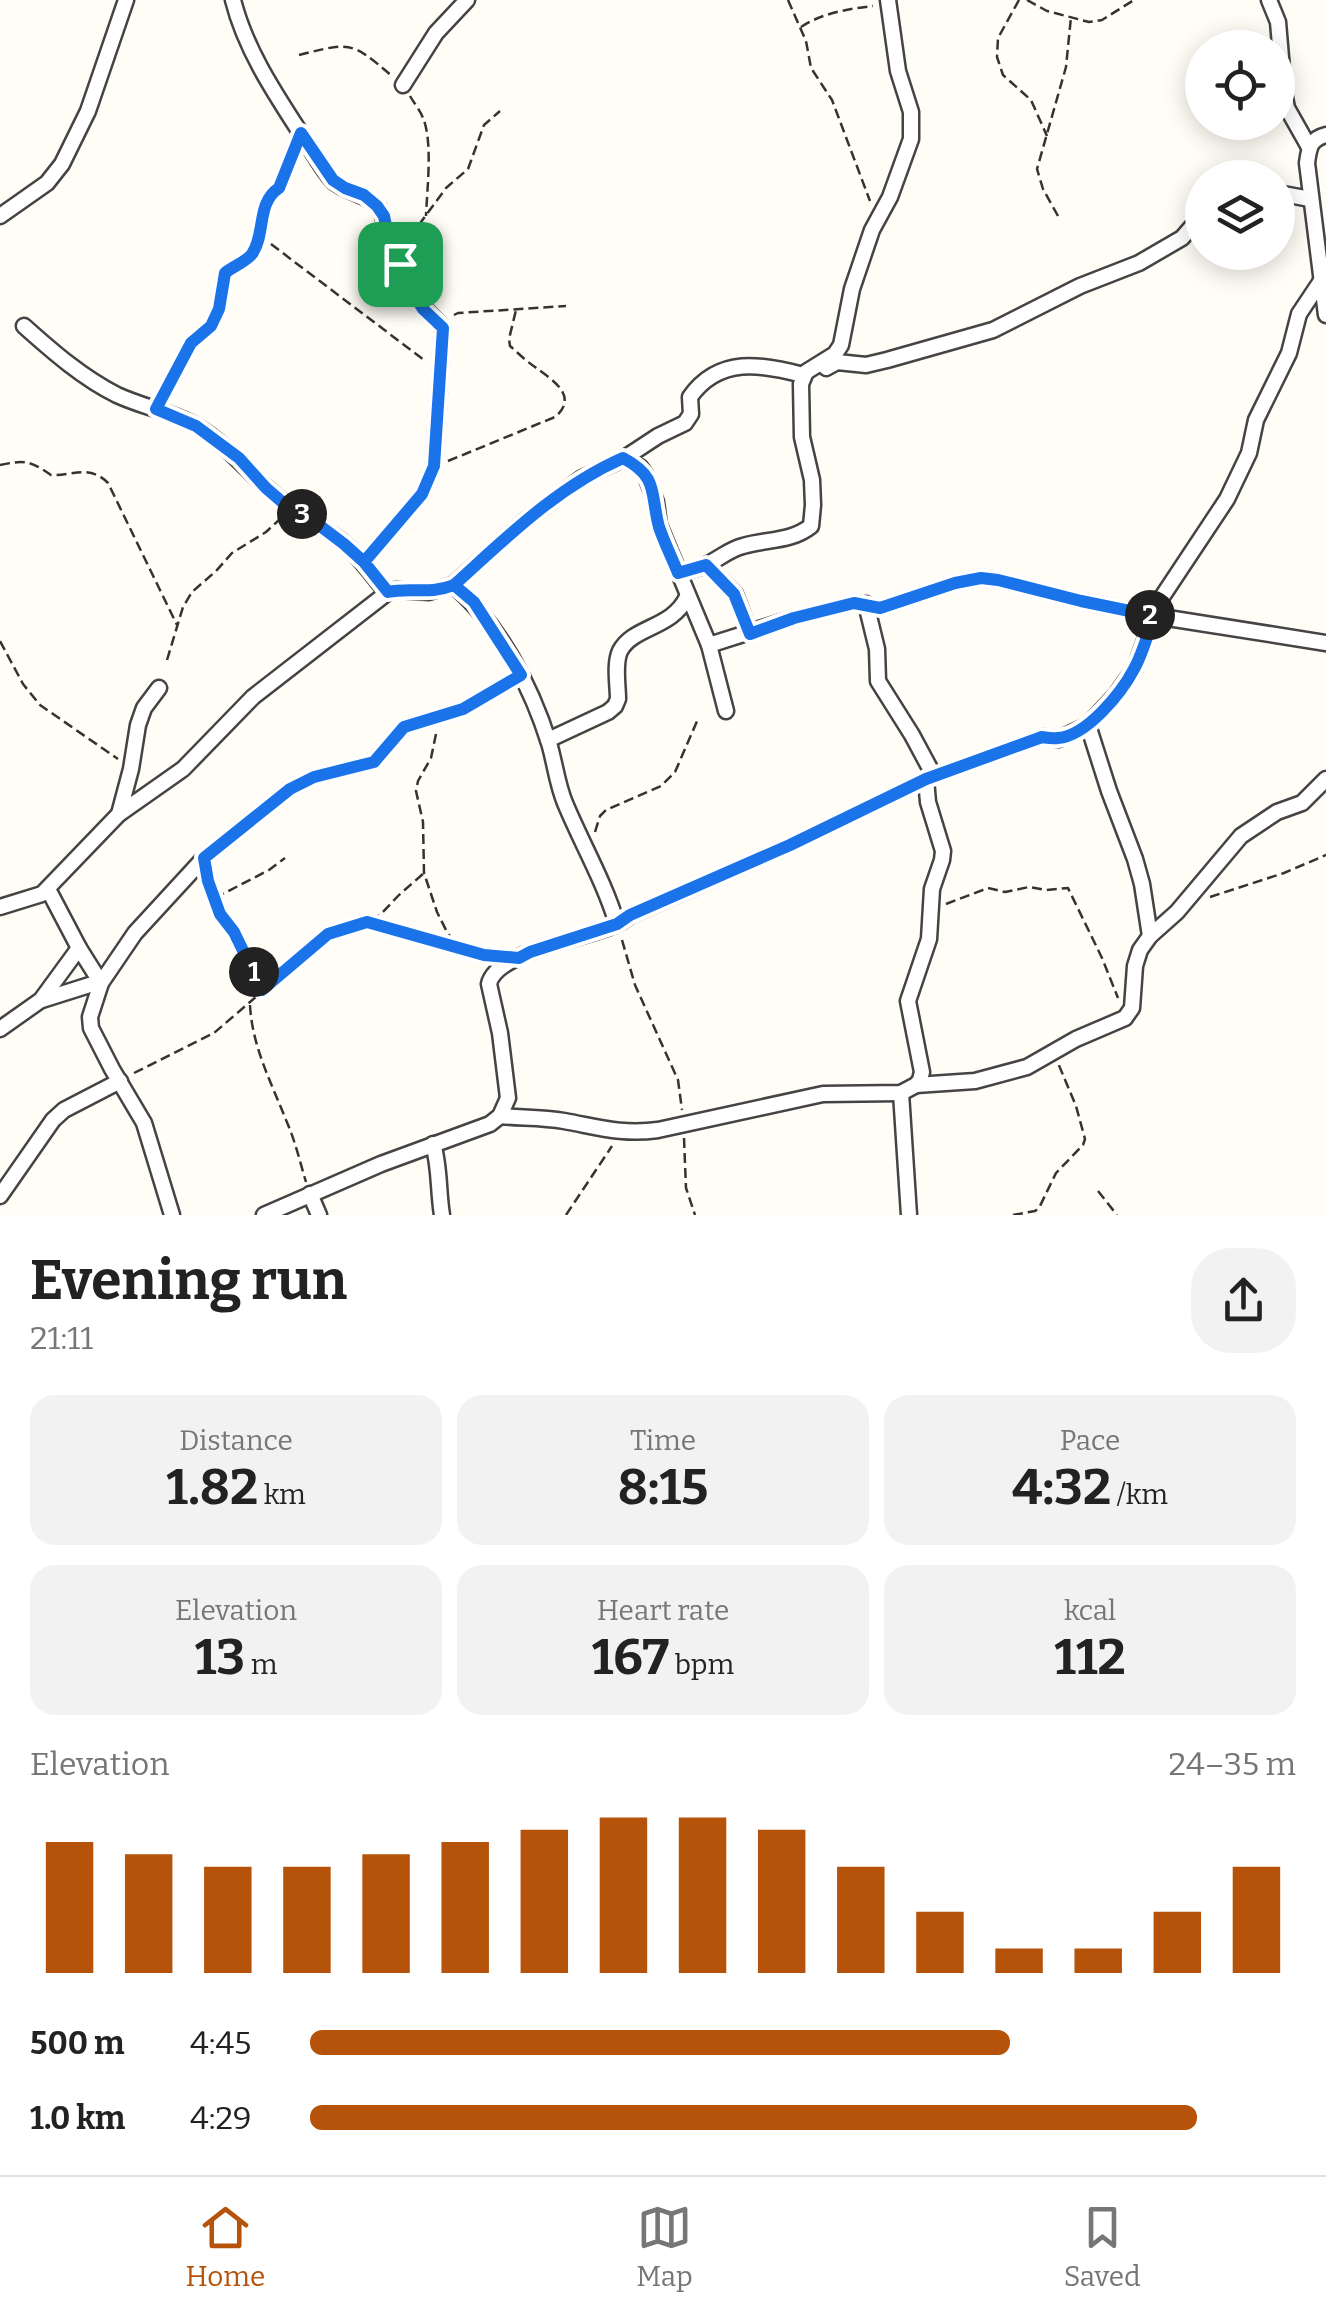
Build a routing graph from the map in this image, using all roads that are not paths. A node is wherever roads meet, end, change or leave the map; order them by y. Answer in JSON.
{"nodes":[{"id":1,"x":126,"y":0,"type":"edge"},
{"id":2,"x":233,"y":0,"type":"edge"},
{"id":3,"x":467,"y":0,"type":"edge"},
{"id":4,"x":1269,"y":0,"type":"edge"},
{"id":5,"x":889,"y":2,"type":"edge"},
{"id":6,"x":403,"y":86,"type":"road end"},
{"id":7,"x":1326,"y":135,"type":"edge"},
{"id":8,"x":1309,"y":146,"type":"junction"},
{"id":9,"x":1295,"y":196,"type":"edge"},
{"id":10,"x":1310,"y":199,"type":"junction"},
{"id":11,"x":0,"y":216,"type":"edge"},
{"id":12,"x":1185,"y":235,"type":"edge"},
{"id":13,"x":1322,"y":281,"type":"junction"},
{"id":14,"x":1326,"y":315,"type":"edge"},
{"id":15,"x":24,"y":326,"type":"dead end"},
{"id":16,"x":807,"y":372,"type":"junction"},
{"id":17,"x":623,"y":458,"type":"junction"},
{"id":18,"x":364,"y":562,"type":"junction"},
{"id":19,"x":706,"y":565,"type":"junction"},
{"id":20,"x":678,"y":573,"type":"junction"},
{"id":21,"x":454,"y":585,"type":"junction"},
{"id":22,"x":388,"y":592,"type":"junction"},
{"id":23,"x":687,"y":597,"type":"junction"},
{"id":24,"x":866,"y":604,"type":"junction"},
{"id":25,"x":1154,"y":616,"type":"junction"},
{"id":26,"x":750,"y":634,"type":"junction"},
{"id":27,"x":1326,"y":643,"type":"edge"},
{"id":28,"x":709,"y":645,"type":"junction"},
{"id":29,"x":521,"y":675,"type":"junction"},
{"id":30,"x":159,"y":688,"type":"dead end"},
{"id":31,"x":726,"y":712,"type":"dead end"},
{"id":32,"x":1088,"y":725,"type":"junction"},
{"id":33,"x":548,"y":740,"type":"junction"},
{"id":34,"x":930,"y":778,"type":"junction"},
{"id":35,"x":1326,"y":779,"type":"edge"},
{"id":36,"x":119,"y":814,"type":"junction"},
{"id":37,"x":48,"y":889,"type":"junction"},
{"id":38,"x":2,"y":902,"type":"edge"},
{"id":39,"x":617,"y":924,"type":"junction"},
{"id":40,"x":1150,"y":936,"type":"junction"},
{"id":41,"x":79,"y":948,"type":"junction"},
{"id":42,"x":100,"y":982,"type":"junction"},
{"id":43,"x":42,"y":1000,"type":"junction"},
{"id":44,"x":0,"y":1029,"type":"edge"},
{"id":45,"x":120,"y":1080,"type":"junction"},
{"id":46,"x":916,"y":1085,"type":"junction"},
{"id":47,"x":901,"y":1093,"type":"junction"},
{"id":48,"x":500,"y":1116,"type":"junction"},
{"id":49,"x":433,"y":1144,"type":"junction"},
{"id":50,"x":310,"y":1194,"type":"junction"},
{"id":51,"x":0,"y":1196,"type":"edge"},
{"id":52,"x":172,"y":1215,"type":"edge"},
{"id":53,"x":264,"y":1215,"type":"edge"},
{"id":54,"x":319,"y":1215,"type":"edge"},
{"id":55,"x":442,"y":1215,"type":"edge"},
{"id":56,"x":909,"y":1215,"type":"edge"}],
"edges":[{"from":1,"to":11,"type":"street"},
{"from":2,"to":18,"type":"street"},
{"from":3,"to":6,"type":"street"},
{"from":4,"to":8,"type":"street"},
{"from":5,"to":16,"type":"street"},
{"from":7,"to":8,"type":"street"},
{"from":8,"to":10,"type":"street"},
{"from":9,"to":10,"type":"street"},
{"from":10,"to":13,"type":"street"},
{"from":12,"to":16,"type":"street"},
{"from":13,"to":14,"type":"street"},
{"from":13,"to":25,"type":"street"},
{"from":15,"to":18,"type":"street"},
{"from":16,"to":17,"type":"street"},
{"from":16,"to":19,"type":"street"},
{"from":17,"to":20,"type":"street"},
{"from":17,"to":21,"type":"street"},
{"from":18,"to":22,"type":"street"},
{"from":19,"to":20,"type":"street"},
{"from":19,"to":26,"type":"street"},
{"from":20,"to":23,"type":"street"},
{"from":21,"to":22,"type":"street"},
{"from":21,"to":29,"type":"street"},
{"from":22,"to":36,"type":"street"},
{"from":23,"to":28,"type":"street"},
{"from":23,"to":33,"type":"street"},
{"from":24,"to":25,"type":"street"},
{"from":24,"to":26,"type":"street"},
{"from":24,"to":34,"type":"street"},
{"from":25,"to":27,"type":"street"},
{"from":25,"to":32,"type":"street"},
{"from":26,"to":28,"type":"street"},
{"from":28,"to":31,"type":"street"},
{"from":29,"to":33,"type":"street"},
{"from":29,"to":42,"type":"street"},
{"from":30,"to":36,"type":"street"},
{"from":32,"to":34,"type":"street"},
{"from":32,"to":40,"type":"street"},
{"from":33,"to":39,"type":"street"},
{"from":34,"to":39,"type":"street"},
{"from":34,"to":46,"type":"street"},
{"from":35,"to":40,"type":"street"},
{"from":36,"to":37,"type":"street"},
{"from":37,"to":38,"type":"street"},
{"from":37,"to":41,"type":"street"},
{"from":39,"to":48,"type":"street"},
{"from":40,"to":46,"type":"street"},
{"from":41,"to":42,"type":"street"},
{"from":41,"to":43,"type":"street"},
{"from":42,"to":43,"type":"street"},
{"from":42,"to":45,"type":"street"},
{"from":43,"to":44,"type":"street"},
{"from":45,"to":51,"type":"street"},
{"from":45,"to":52,"type":"street"},
{"from":46,"to":47,"type":"street"},
{"from":47,"to":48,"type":"street"},
{"from":47,"to":56,"type":"street"},
{"from":48,"to":49,"type":"street"},
{"from":49,"to":50,"type":"street"},
{"from":49,"to":55,"type":"street"},
{"from":50,"to":53,"type":"street"},
{"from":50,"to":54,"type":"street"}]}
